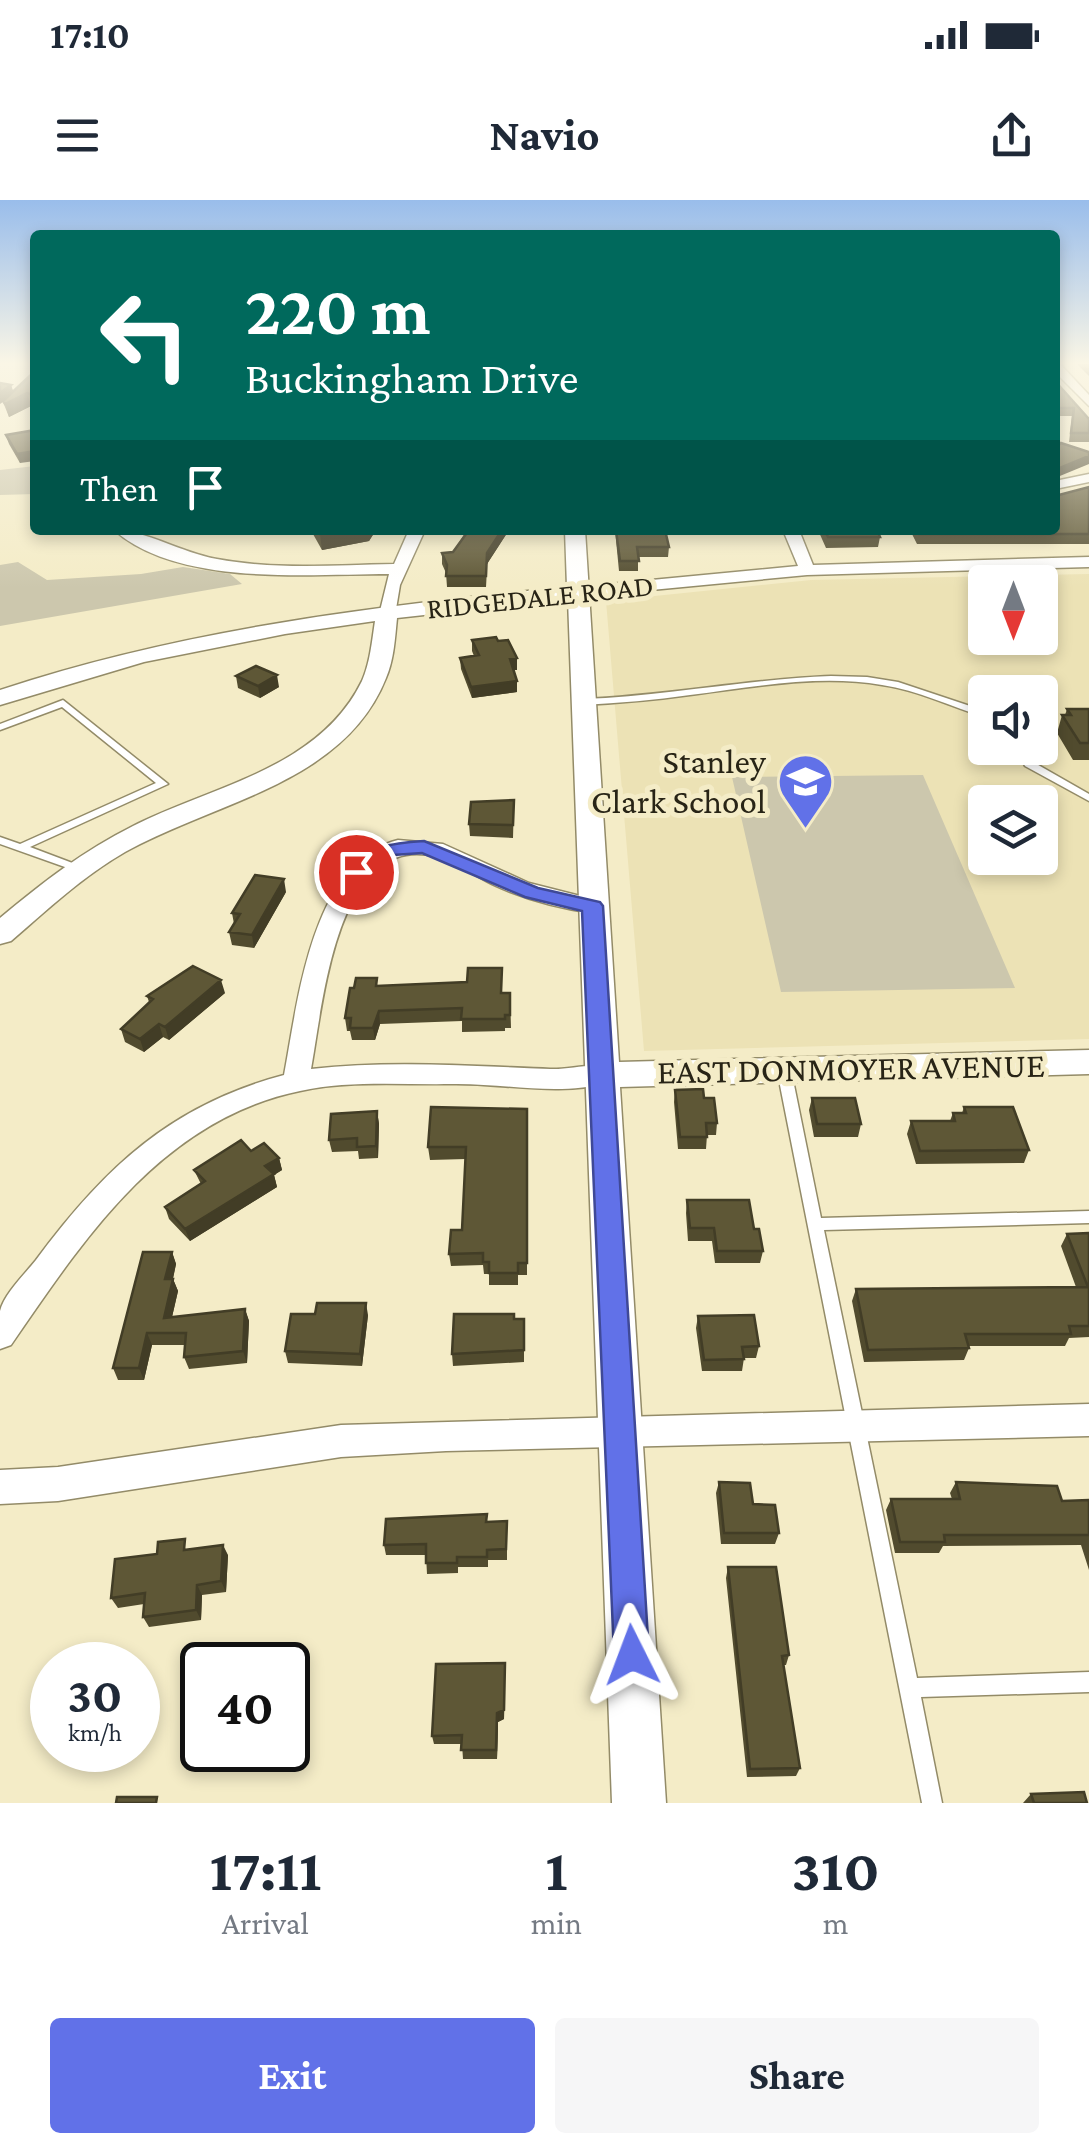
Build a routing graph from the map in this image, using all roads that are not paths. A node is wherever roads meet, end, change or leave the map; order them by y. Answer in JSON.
{"nodes":[{"id":1,"x":1089,"y":478,"type":"edge"},
{"id":2,"x":1060,"y":484,"type":"edge"},
{"id":3,"x":132,"y":535,"type":"edge"},
{"id":4,"x":415,"y":535,"type":"edge"},
{"id":5,"x":575,"y":535,"type":"edge"},
{"id":6,"x":793,"y":535,"type":"edge"},
{"id":7,"x":1089,"y":562,"type":"edge"},
{"id":8,"x":398,"y":569,"type":"junction"},
{"id":9,"x":808,"y":570,"type":"junction"},
{"id":10,"x":578,"y":592,"type":"junction"},
{"id":11,"x":387,"y":615,"type":"junction"},
{"id":12,"x":0,"y":698,"type":"edge"},
{"id":13,"x":583,"y":702,"type":"junction"},
{"id":14,"x":968,"y":708,"type":"edge"},
{"id":15,"x":0,"y":727,"type":"edge"},
{"id":16,"x":1032,"y":765,"type":"edge"},
{"id":17,"x":1089,"y":798,"type":"edge"},
{"id":18,"x":0,"y":840,"type":"edge"},
{"id":19,"x":20,"y":848,"type":"junction"},
{"id":20,"x":80,"y":869,"type":"junction"},
{"id":21,"x":592,"y":906,"type":"junction"},
{"id":22,"x":0,"y":934,"type":"edge"},
{"id":23,"x":1089,"y":1062,"type":"edge"},
{"id":24,"x":784,"y":1070,"type":"junction"},
{"id":25,"x":601,"y":1075,"type":"junction"},
{"id":26,"x":296,"y":1081,"type":"junction"},
{"id":27,"x":1089,"y":1217,"type":"edge"},
{"id":28,"x":818,"y":1224,"type":"junction"},
{"id":29,"x":0,"y":1335,"type":"edge"},
{"id":30,"x":1089,"y":1420,"type":"edge"},
{"id":31,"x":858,"y":1428,"type":"junction"},
{"id":32,"x":620,"y":1433,"type":"junction"},
{"id":33,"x":0,"y":1487,"type":"edge"},
{"id":34,"x":1089,"y":1682,"type":"edge"},
{"id":35,"x":910,"y":1688,"type":"junction"},
{"id":36,"x":639,"y":1803,"type":"edge"},
{"id":37,"x":932,"y":1803,"type":"edge"}],
"edges":[{"from":1,"to":2,"type":"street"},
{"from":3,"to":8,"type":"street"},
{"from":4,"to":8,"type":"street"},
{"from":5,"to":10,"type":"street"},
{"from":6,"to":9,"type":"street"},
{"from":7,"to":9,"type":"street","name":"RIDGEDALE ROAD"},
{"from":8,"to":11,"type":"street"},
{"from":9,"to":10,"type":"street","name":"RIDGEDALE ROAD"},
{"from":10,"to":11,"type":"street","name":"RIDGEDALE ROAD"},
{"from":10,"to":13,"type":"street"},
{"from":11,"to":12,"type":"street","name":"RIDGEDALE ROAD"},
{"from":11,"to":20,"type":"street"},
{"from":13,"to":14,"type":"lane"},
{"from":13,"to":21,"type":"street"},
{"from":15,"to":19,"type":"lane"},
{"from":16,"to":17,"type":"lane"},
{"from":18,"to":19,"type":"lane"},
{"from":19,"to":20,"type":"lane"},
{"from":20,"to":22,"type":"street"},
{"from":21,"to":25,"type":"street"},
{"from":21,"to":26,"type":"street"},
{"from":23,"to":24,"type":"street","name":"EAST DONMOYER AVENUE"},
{"from":24,"to":25,"type":"street","name":"EAST DONMOYER AVENUE"},
{"from":24,"to":28,"type":"lane"},
{"from":25,"to":26,"type":"street","name":"EAST DONMOYER AVENUE"},
{"from":25,"to":32,"type":"street"},
{"from":26,"to":29,"type":"street","name":"EAST DONMOYER AVENUE"},
{"from":27,"to":28,"type":"lane"},
{"from":28,"to":31,"type":"lane"},
{"from":30,"to":31,"type":"street"},
{"from":31,"to":32,"type":"street"},
{"from":31,"to":35,"type":"lane"},
{"from":32,"to":33,"type":"street"},
{"from":32,"to":36,"type":"street"},
{"from":34,"to":35,"type":"lane"},
{"from":35,"to":37,"type":"lane"}]}
